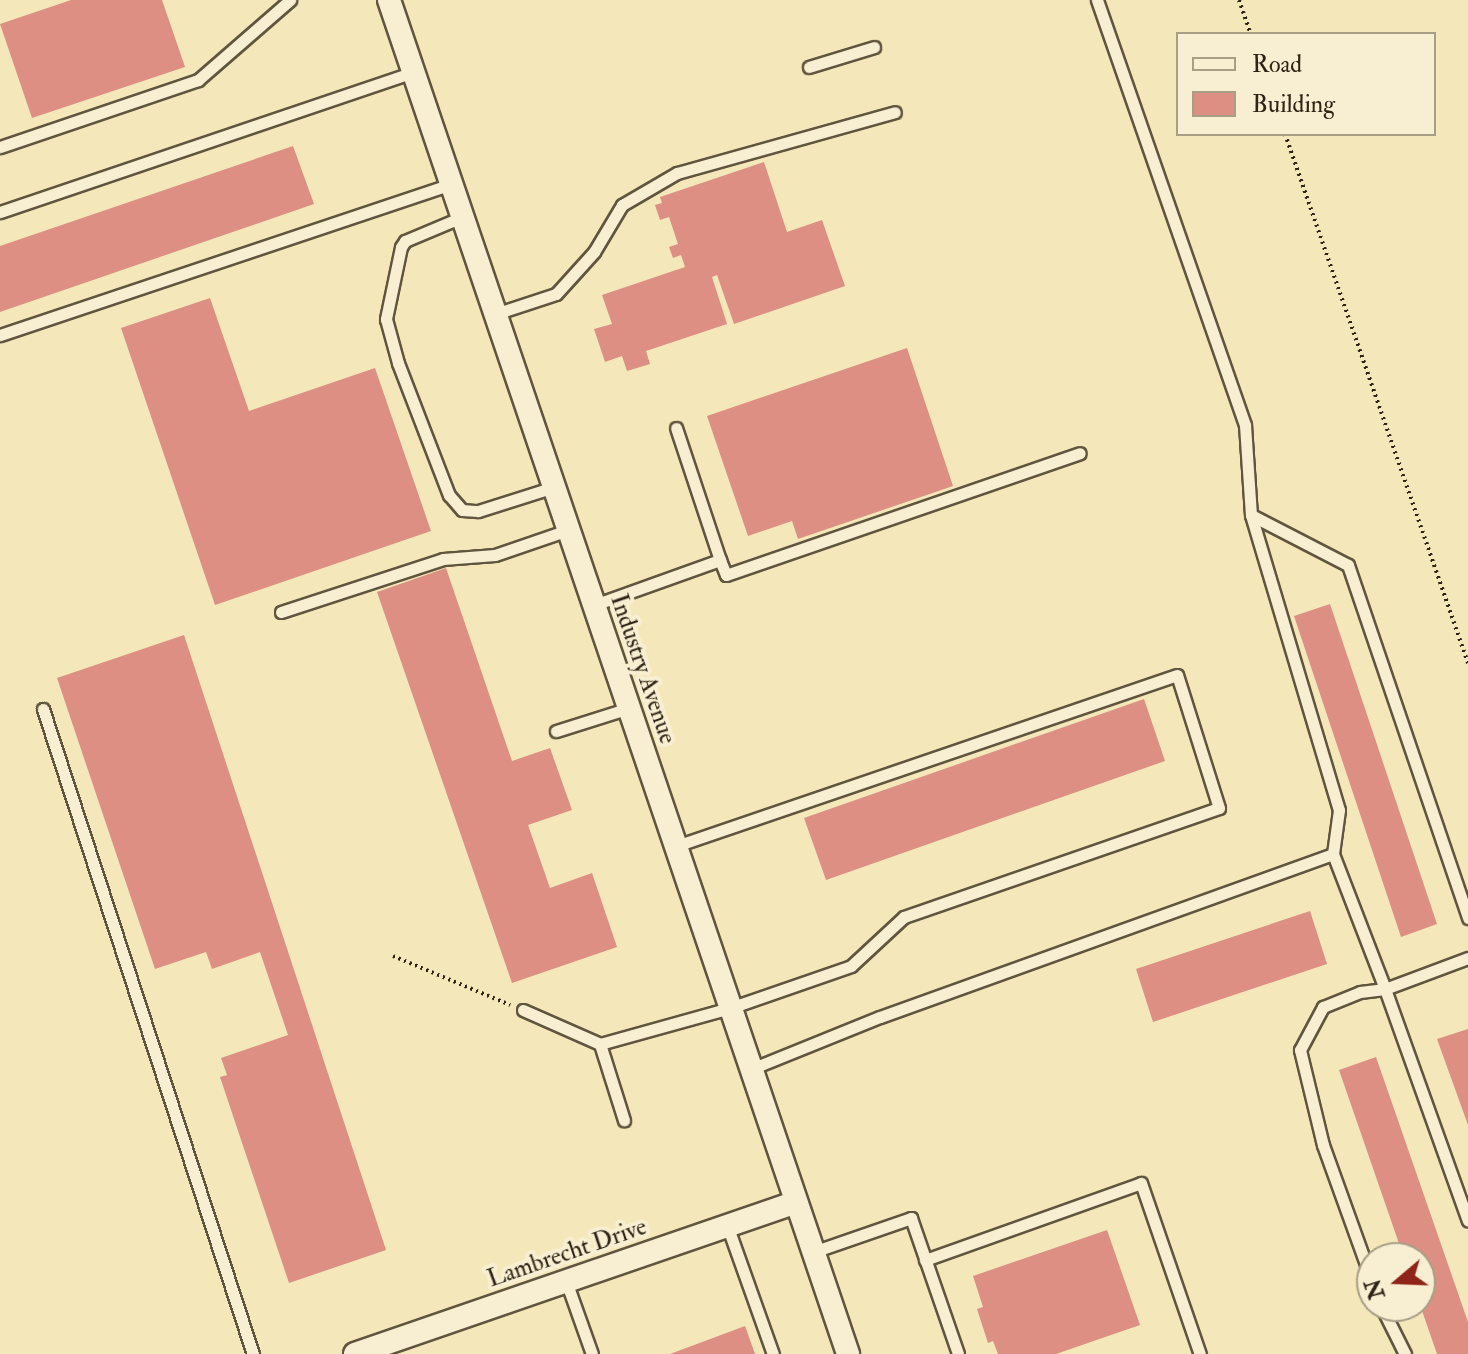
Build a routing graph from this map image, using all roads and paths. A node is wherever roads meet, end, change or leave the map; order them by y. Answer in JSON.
{"nodes":[{"id":1,"x":290,"y":0,"type":"edge"},
{"id":2,"x":389,"y":0,"type":"edge"},
{"id":3,"x":1097,"y":0,"type":"edge"},
{"id":4,"x":1239,"y":0,"type":"edge"},
{"id":5,"x":1250,"y":32,"type":"edge"},
{"id":6,"x":874,"y":47,"type":"dead end"},
{"id":7,"x":809,"y":67,"type":"dead end"},
{"id":8,"x":414,"y":72,"type":"junction"},
{"id":9,"x":895,"y":112,"type":"dead end"},
{"id":10,"x":1286,"y":136,"type":"edge"},
{"id":11,"x":0,"y":147,"type":"edge"},
{"id":12,"x":451,"y":184,"type":"junction"},
{"id":13,"x":0,"y":212,"type":"edge"},
{"id":14,"x":462,"y":217,"type":"junction"},
{"id":15,"x":495,"y":314,"type":"junction"},
{"id":16,"x":0,"y":335,"type":"edge"},
{"id":17,"x":676,"y":428,"type":"dead end"},
{"id":18,"x":1080,"y":453,"type":"dead end"},
{"id":19,"x":554,"y":487,"type":"junction"},
{"id":20,"x":1251,"y":515,"type":"junction"},
{"id":21,"x":568,"y":530,"type":"junction"},
{"id":22,"x":720,"y":560,"type":"junction"},
{"id":23,"x":594,"y":605,"type":"junction"},
{"id":24,"x":281,"y":612,"type":"dead end"},
{"id":25,"x":1468,"y":663,"type":"edge"},
{"id":26,"x":629,"y":708,"type":"junction"},
{"id":27,"x":43,"y":709,"type":"dead end"},
{"id":28,"x":556,"y":731,"type":"dead end"},
{"id":29,"x":676,"y":846,"type":"junction"},
{"id":30,"x":1333,"y":854,"type":"junction"},
{"id":31,"x":1468,"y":918,"type":"edge"},
{"id":32,"x":393,"y":956,"type":"dead end"},
{"id":33,"x":1468,"y":958,"type":"edge"},
{"id":34,"x":1385,"y":989,"type":"junction"},
{"id":35,"x":730,"y":1008,"type":"junction"},
{"id":36,"x":523,"y":1010,"type":"joint"},
{"id":37,"x":600,"y":1044,"type":"junction"},
{"id":38,"x":751,"y":1069,"type":"junction"},
{"id":39,"x":624,"y":1120,"type":"dead end"},
{"id":40,"x":796,"y":1202,"type":"junction"},
{"id":41,"x":1468,"y":1221,"type":"edge"},
{"id":42,"x":727,"y":1225,"type":"junction"},
{"id":43,"x":1358,"y":1242,"type":"edge"},
{"id":44,"x":813,"y":1252,"type":"junction"},
{"id":45,"x":925,"y":1260,"type":"junction"},
{"id":46,"x":566,"y":1281,"type":"junction"},
{"id":47,"x":1389,"y":1322,"type":"edge"},
{"id":48,"x":253,"y":1354,"type":"edge"},
{"id":49,"x":355,"y":1354,"type":"edge"},
{"id":50,"x":592,"y":1354,"type":"edge"},
{"id":51,"x":773,"y":1354,"type":"edge"},
{"id":52,"x":848,"y":1354,"type":"edge"},
{"id":53,"x":958,"y":1354,"type":"edge"},
{"id":54,"x":1200,"y":1354,"type":"edge"},
{"id":55,"x":1405,"y":1354,"type":"edge"}],
"edges":[{"from":1,"to":11,"type":"lane"},
{"from":2,"to":8,"type":"street","name":"Industry Avenue"},
{"from":3,"to":20,"type":"lane"},
{"from":4,"to":5,"type":"path"},
{"from":6,"to":7,"type":"lane"},
{"from":8,"to":12,"type":"street","name":"Industry Avenue"},
{"from":8,"to":13,"type":"lane"},
{"from":9,"to":15,"type":"lane"},
{"from":10,"to":25,"type":"path"},
{"from":12,"to":14,"type":"street","name":"Industry Avenue"},
{"from":12,"to":16,"type":"lane"},
{"from":14,"to":15,"type":"street","name":"Industry Avenue"},
{"from":14,"to":19,"type":"lane"},
{"from":15,"to":19,"type":"street","name":"Industry Avenue"},
{"from":17,"to":22,"type":"lane"},
{"from":18,"to":22,"type":"lane"},
{"from":19,"to":21,"type":"street","name":"Industry Avenue"},
{"from":20,"to":30,"type":"lane"},
{"from":20,"to":31,"type":"lane"},
{"from":21,"to":23,"type":"street","name":"Industry Avenue"},
{"from":21,"to":24,"type":"lane"},
{"from":22,"to":23,"type":"lane"},
{"from":23,"to":26,"type":"street","name":"Industry Avenue"},
{"from":26,"to":28,"type":"lane"},
{"from":26,"to":29,"type":"street","name":"Industry Avenue"},
{"from":27,"to":48,"type":"lane"},
{"from":29,"to":35,"type":"street","name":"Industry Avenue"},
{"from":29,"to":35,"type":"lane"},
{"from":30,"to":34,"type":"lane"},
{"from":30,"to":38,"type":"lane"},
{"from":32,"to":36,"type":"path"},
{"from":33,"to":34,"type":"lane"},
{"from":34,"to":41,"type":"lane"},
{"from":34,"to":43,"type":"lane"},
{"from":35,"to":37,"type":"lane"},
{"from":35,"to":38,"type":"street","name":"Industry Avenue"},
{"from":36,"to":37,"type":"lane"},
{"from":37,"to":39,"type":"lane"},
{"from":38,"to":40,"type":"street","name":"Industry Avenue"},
{"from":40,"to":42,"type":"street","name":"Lambrecht Drive"},
{"from":40,"to":44,"type":"street","name":"Industry Avenue"},
{"from":42,"to":46,"type":"street","name":"Lambrecht Drive"},
{"from":42,"to":51,"type":"lane"},
{"from":44,"to":45,"type":"lane"},
{"from":44,"to":52,"type":"street","name":"Industry Avenue"},
{"from":45,"to":53,"type":"lane"},
{"from":45,"to":54,"type":"lane"},
{"from":46,"to":49,"type":"street","name":"Lambrecht Drive"},
{"from":46,"to":50,"type":"lane"},
{"from":47,"to":55,"type":"lane"}]}
